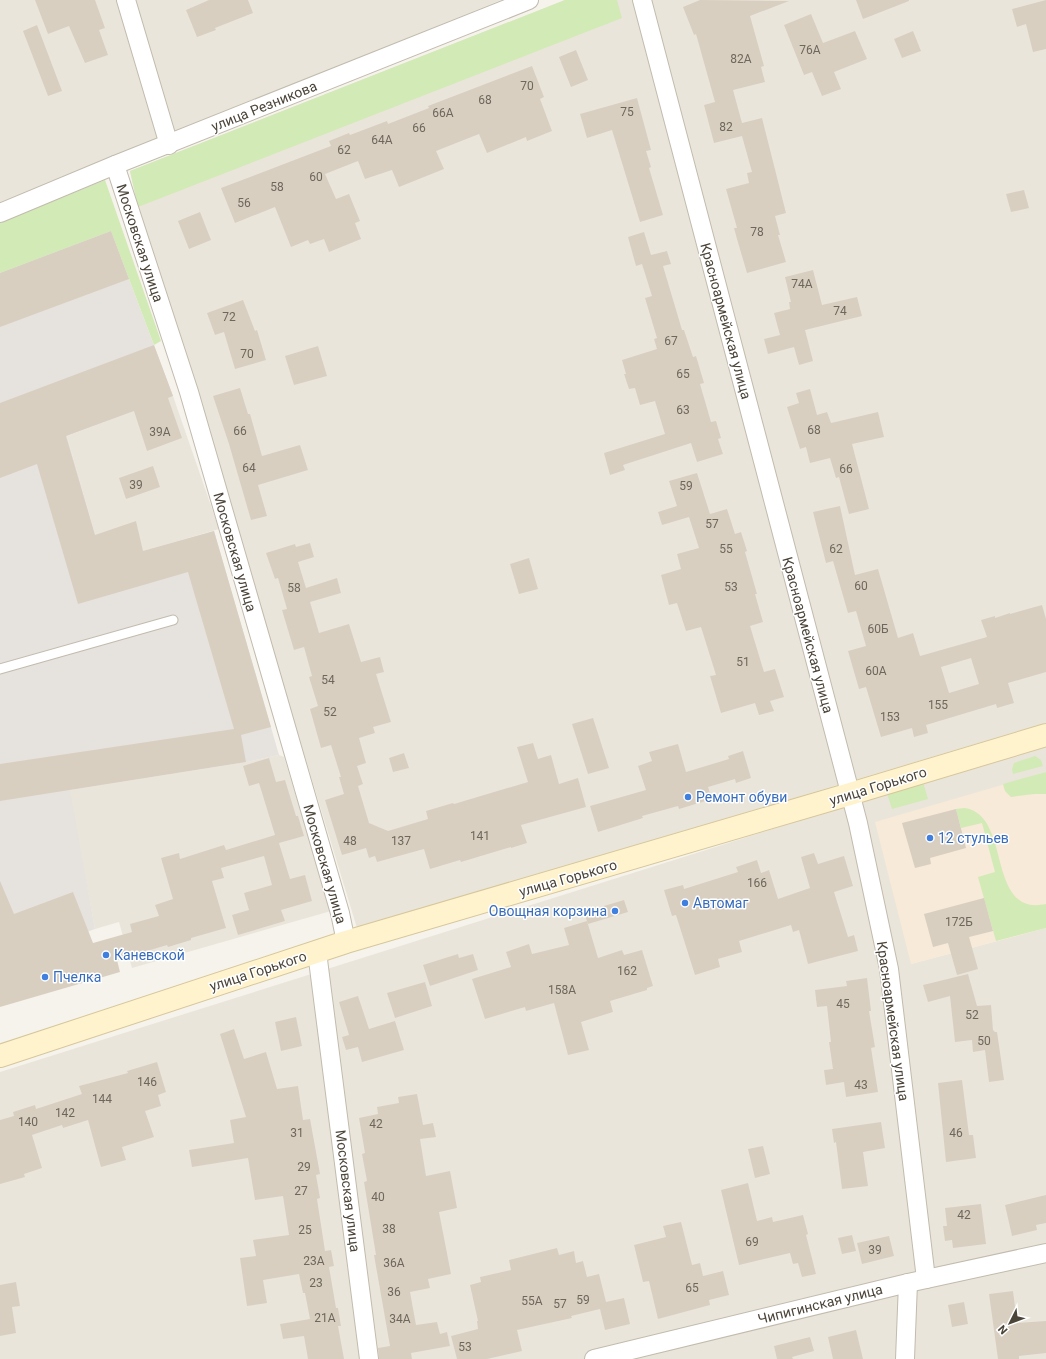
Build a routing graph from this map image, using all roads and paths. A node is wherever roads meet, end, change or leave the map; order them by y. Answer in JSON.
{"nodes":[{"id":1,"x":126,"y":0,"type":"edge"},
{"id":2,"x":529,"y":0,"type":"edge"},
{"id":3,"x":642,"y":0,"type":"edge"},
{"id":4,"x":169,"y":144,"type":"junction"},
{"id":5,"x":115,"y":165,"type":"junction"},
{"id":6,"x":0,"y":213,"type":"edge"},
{"id":7,"x":173,"y":620,"type":"dead end"},
{"id":8,"x":0,"y":669,"type":"edge"},
{"id":9,"x":1046,"y":735,"type":"edge"},
{"id":10,"x":850,"y":794,"type":"junction"},
{"id":11,"x":346,"y":942,"type":"junction"},
{"id":12,"x":317,"y":952,"type":"junction"},
{"id":13,"x":0,"y":1056,"type":"edge"},
{"id":14,"x":1046,"y":1253,"type":"edge"},
{"id":15,"x":926,"y":1279,"type":"junction"},
{"id":16,"x":908,"y":1283,"type":"junction"},
{"id":17,"x":369,"y":1359,"type":"edge"},
{"id":18,"x":594,"y":1359,"type":"edge"},
{"id":19,"x":905,"y":1359,"type":"edge"}],
"edges":[{"from":1,"to":4,"type":"street"},
{"from":2,"to":4,"type":"street","name":"улица Резникова"},
{"from":3,"to":10,"type":"street","name":"Красноармейская улица"},
{"from":4,"to":5,"type":"street","name":"улица Резникова"},
{"from":5,"to":6,"type":"street","name":"улица Резникова"},
{"from":5,"to":11,"type":"street","name":"Московская улица"},
{"from":7,"to":8,"type":"lane"},
{"from":9,"to":10,"type":"main road","name":"улица Горького"},
{"from":10,"to":11,"type":"main road","name":"улица Горького"},
{"from":10,"to":15,"type":"street","name":"Красноармейская улица"},
{"from":11,"to":12,"type":"main road","name":"улица Горького"},
{"from":12,"to":13,"type":"main road","name":"улица Горького"},
{"from":12,"to":17,"type":"street","name":"Московская улица"},
{"from":14,"to":15,"type":"street","name":"Чипигинская улица"},
{"from":15,"to":16,"type":"street","name":"Чипигинская улица"},
{"from":16,"to":18,"type":"street","name":"Чипигинская улица"},
{"from":16,"to":19,"type":"street"}]}
